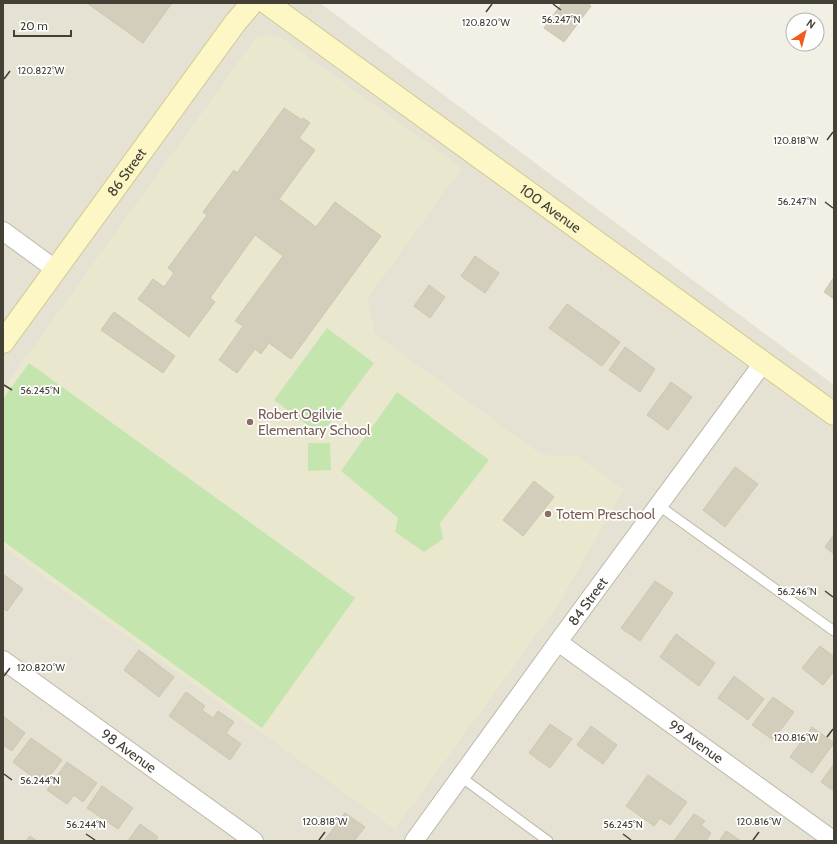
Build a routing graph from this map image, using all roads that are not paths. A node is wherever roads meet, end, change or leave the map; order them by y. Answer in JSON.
{"nodes":[{"id":1,"x":252,"y":3,"type":"edge"},
{"id":2,"x":267,"y":3,"type":"edge"},
{"id":3,"x":3,"y":231,"type":"edge"},
{"id":4,"x":55,"y":269,"type":"junction"},
{"id":5,"x":3,"y":342,"type":"edge"},
{"id":6,"x":764,"y":363,"type":"junction"},
{"id":7,"x":834,"y":414,"type":"edge"},
{"id":8,"x":658,"y":505,"type":"junction"},
{"id":9,"x":834,"y":631,"type":"edge"},
{"id":10,"x":558,"y":642,"type":"junction"},
{"id":11,"x":3,"y":660,"type":"edge"},
{"id":12,"x":461,"y":777,"type":"junction"},
{"id":13,"x":254,"y":841,"type":"edge"},
{"id":14,"x":414,"y":841,"type":"edge"},
{"id":15,"x":548,"y":841,"type":"edge"},
{"id":16,"x":834,"y":841,"type":"edge"}],
"edges":[{"from":1,"to":4,"type":"main road","name":"86 Street"},
{"from":2,"to":6,"type":"main road","name":"100 Avenue"},
{"from":3,"to":4,"type":"street"},
{"from":4,"to":5,"type":"main road","name":"86 Street"},
{"from":6,"to":7,"type":"main road","name":"100 Avenue"},
{"from":6,"to":8,"type":"street","name":"84 Street"},
{"from":8,"to":9,"type":"lane"},
{"from":8,"to":10,"type":"street","name":"84 Street"},
{"from":10,"to":12,"type":"street","name":"84 Street"},
{"from":10,"to":16,"type":"street","name":"99 Avenue"},
{"from":11,"to":13,"type":"street","name":"98 Avenue"},
{"from":12,"to":14,"type":"street","name":"84 Street"},
{"from":12,"to":15,"type":"lane"}]}
